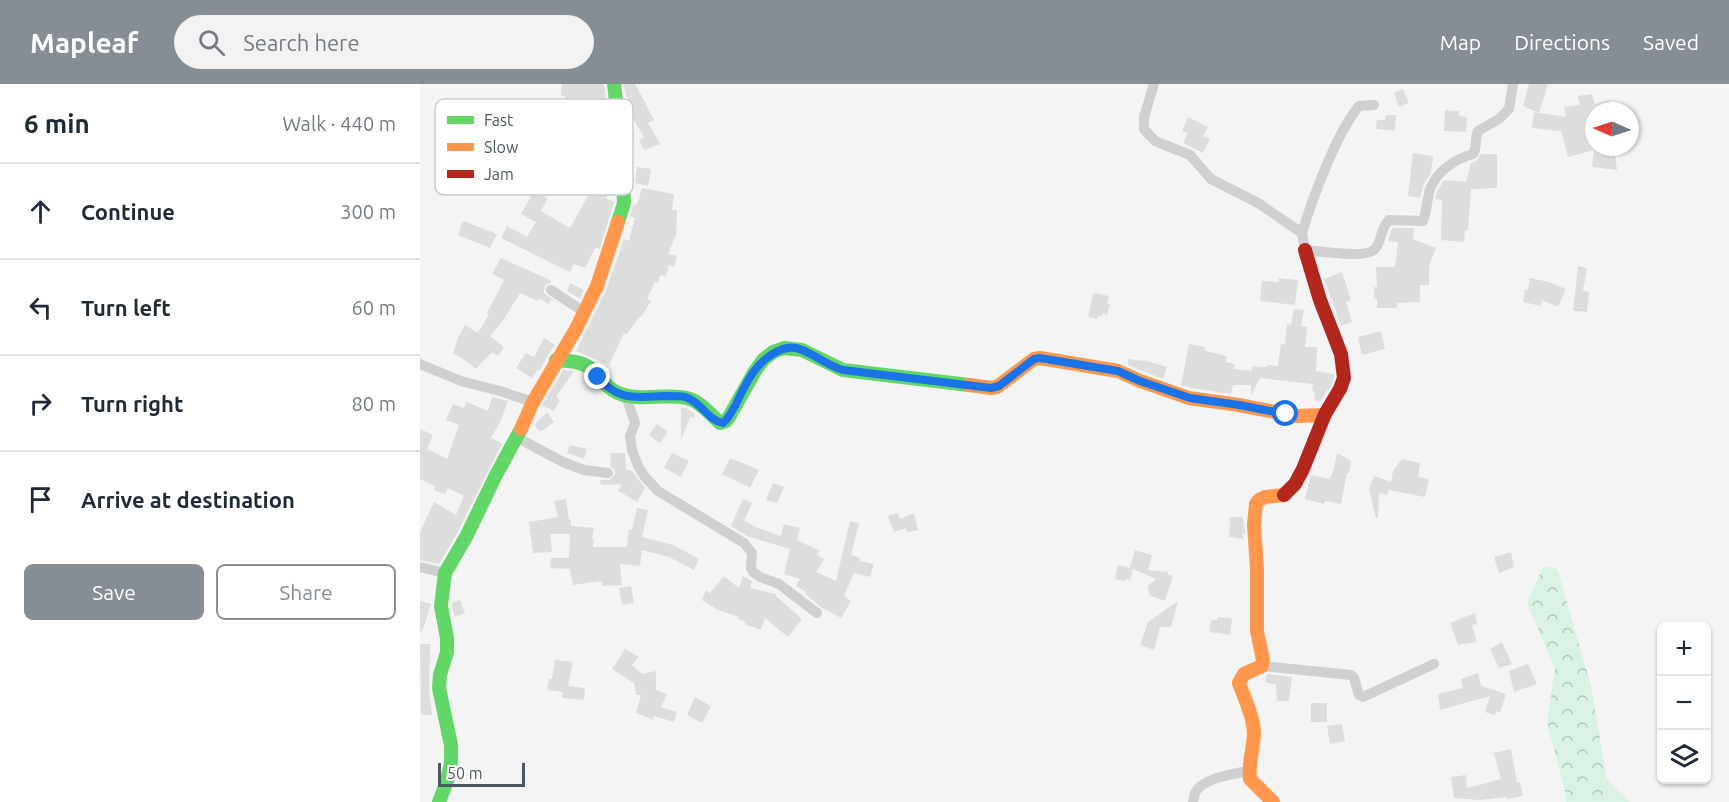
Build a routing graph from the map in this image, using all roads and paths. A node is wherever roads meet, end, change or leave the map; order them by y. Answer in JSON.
{"nodes":[{"id":1,"x":614,"y":84,"type":"edge"},
{"id":2,"x":1154,"y":84,"type":"edge"},
{"id":3,"x":1513,"y":84,"type":"edge"},
{"id":4,"x":616,"y":99,"type":"edge"},
{"id":5,"x":1374,"y":105,"type":"dead end"},
{"id":6,"x":624,"y":195,"type":"edge"},
{"id":7,"x":1302,"y":233,"type":"junction"},
{"id":8,"x":1305,"y":250,"type":"junction"},
{"id":9,"x":551,"y":290,"type":"dead end"},
{"id":10,"x":584,"y":312,"type":"junction"},
{"id":11,"x":556,"y":360,"type":"junction"},
{"id":12,"x":420,"y":364,"type":"edge"},
{"id":13,"x":626,"y":396,"type":"junction"},
{"id":14,"x":532,"y":402,"type":"junction"},
{"id":15,"x":1325,"y":416,"type":"junction"},
{"id":16,"x":522,"y":440,"type":"junction"},
{"id":17,"x":608,"y":473,"type":"dead end"},
{"id":18,"x":420,"y":567,"type":"edge"},
{"id":19,"x":445,"y":573,"type":"junction"},
{"id":20,"x":817,"y":613,"type":"dead end"},
{"id":21,"x":1434,"y":664,"type":"dead end"},
{"id":22,"x":1262,"y":666,"type":"junction"},
{"id":23,"x":1248,"y":771,"type":"junction"},
{"id":24,"x":439,"y":802,"type":"edge"},
{"id":25,"x":1193,"y":802,"type":"edge"},
{"id":26,"x":1273,"y":802,"type":"edge"}],
"edges":[{"from":1,"to":4,"type":"street"},
{"from":2,"to":7,"type":"street"},
{"from":3,"to":8,"type":"street"},
{"from":5,"to":7,"type":"street"},
{"from":6,"to":10,"type":"street"},
{"from":7,"to":8,"type":"street"},
{"from":8,"to":15,"type":"street"},
{"from":9,"to":10,"type":"street"},
{"from":10,"to":11,"type":"street"},
{"from":11,"to":13,"type":"street"},
{"from":11,"to":14,"type":"street"},
{"from":12,"to":14,"type":"street"},
{"from":13,"to":15,"type":"street"},
{"from":13,"to":20,"type":"street"},
{"from":14,"to":16,"type":"street"},
{"from":15,"to":22,"type":"street"},
{"from":16,"to":17,"type":"street"},
{"from":16,"to":19,"type":"street"},
{"from":18,"to":19,"type":"street"},
{"from":19,"to":24,"type":"street"},
{"from":21,"to":22,"type":"street"},
{"from":22,"to":23,"type":"street"},
{"from":23,"to":25,"type":"street"},
{"from":23,"to":26,"type":"street"}]}
